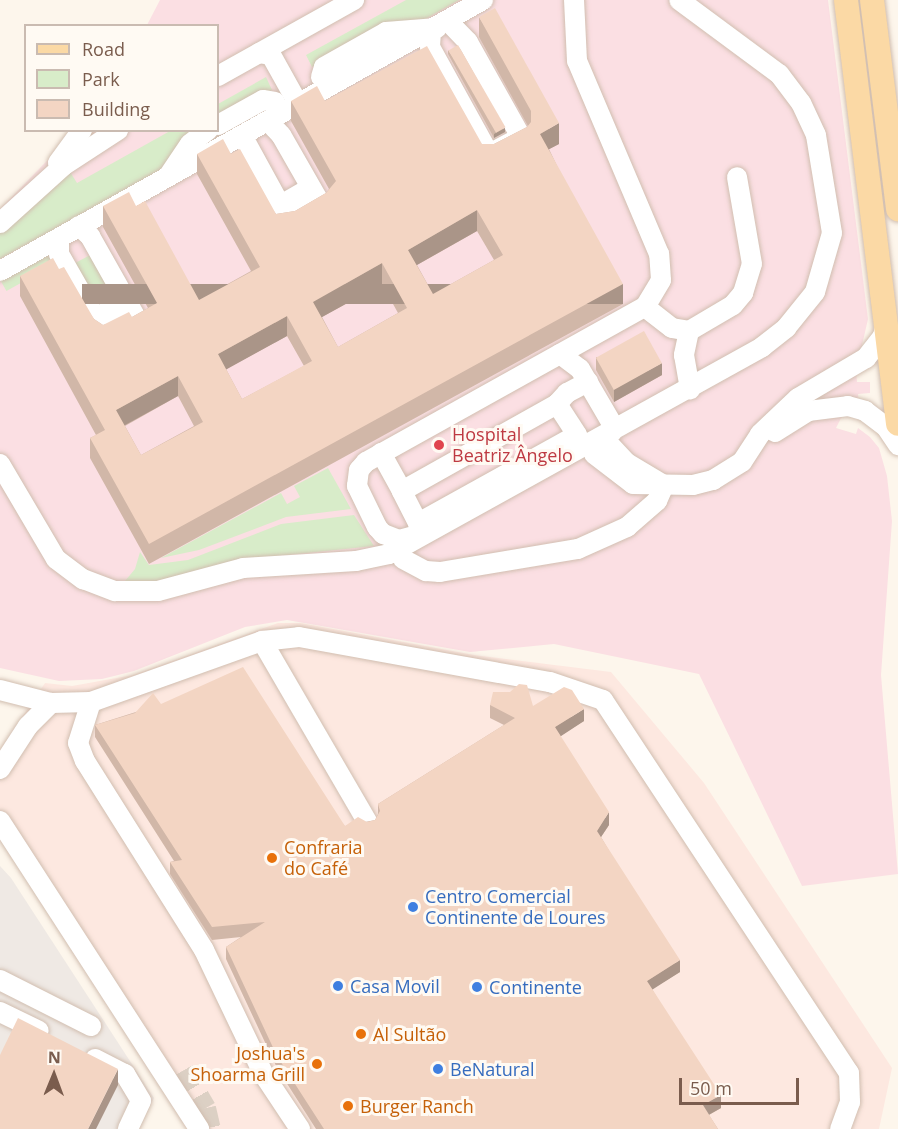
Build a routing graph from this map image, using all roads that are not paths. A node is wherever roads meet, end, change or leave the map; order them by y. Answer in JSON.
{"nodes":[{"id":1,"x":354,"y":0,"type":"edge"},
{"id":2,"x":483,"y":0,"type":"edge"},
{"id":3,"x":574,"y":0,"type":"edge"},
{"id":4,"x":679,"y":0,"type":"edge"},
{"id":5,"x":846,"y":0,"type":"edge"},
{"id":6,"x":872,"y":0,"type":"edge"},
{"id":7,"x":440,"y":27,"type":"junction"},
{"id":8,"x":273,"y":45,"type":"junction"},
{"id":9,"x":219,"y":75,"type":"edge"},
{"id":10,"x":321,"y":77,"type":"dead end"},
{"id":11,"x":275,"y":102,"type":"dead end"},
{"id":12,"x":305,"y":102,"type":"junction"},
{"id":13,"x":269,"y":122,"type":"junction"},
{"id":14,"x":219,"y":124,"type":"edge"},
{"id":15,"x":80,"y":132,"type":"edge"},
{"id":16,"x":115,"y":132,"type":"edge"},
{"id":17,"x":205,"y":132,"type":"edge"},
{"id":18,"x":243,"y":137,"type":"junction"},
{"id":19,"x":737,"y":177,"type":"dead end"},
{"id":20,"x":166,"y":179,"type":"junction"},
{"id":21,"x":40,"y":186,"type":"junction"},
{"id":22,"x":898,"y":209,"type":"edge"},
{"id":23,"x":0,"y":223,"type":"edge"},
{"id":24,"x":79,"y":226,"type":"junction"},
{"id":25,"x":59,"y":238,"type":"junction"},
{"id":26,"x":2,"y":269,"type":"edge"},
{"id":27,"x":645,"y":307,"type":"junction"},
{"id":28,"x":886,"y":323,"type":"junction"},
{"id":29,"x":689,"y":331,"type":"junction"},
{"id":30,"x":560,"y":354,"type":"junction"},
{"id":31,"x":588,"y":382,"type":"junction"},
{"id":32,"x":690,"y":389,"type":"junction"},
{"id":33,"x":557,"y":404,"type":"junction"},
{"id":34,"x":898,"y":424,"type":"edge"},
{"id":35,"x":605,"y":444,"type":"junction"},
{"id":36,"x":898,"y":445,"type":"edge"},
{"id":37,"x":751,"y":450,"type":"junction"},
{"id":38,"x":381,"y":453,"type":"junction"},
{"id":39,"x":0,"y":464,"type":"edge"},
{"id":40,"x":664,"y":485,"type":"junction"},
{"id":41,"x":402,"y":491,"type":"junction"},
{"id":42,"x":434,"y":529,"type":"junction"},
{"id":43,"x":404,"y":559,"type":"dead end"},
{"id":44,"x":262,"y":641,"type":"junction"},
{"id":45,"x":0,"y":690,"type":"edge"},
{"id":46,"x":91,"y":702,"type":"junction"},
{"id":47,"x":51,"y":703,"type":"junction"},
{"id":48,"x":0,"y":769,"type":"edge"},
{"id":49,"x":0,"y":821,"type":"edge"},
{"id":50,"x":368,"y":823,"type":"edge"},
{"id":51,"x":0,"y":980,"type":"edge"},
{"id":52,"x":0,"y":1012,"type":"edge"},
{"id":53,"x":91,"y":1026,"type":"dead end"},
{"id":54,"x":52,"y":1038,"type":"edge"},
{"id":55,"x":73,"y":1048,"type":"edge"},
{"id":56,"x":196,"y":1127,"type":"edge"},
{"id":57,"x":128,"y":1129,"type":"edge"},
{"id":58,"x":300,"y":1129,"type":"edge"},
{"id":59,"x":840,"y":1129,"type":"edge"}],
"edges":[{"from":1,"to":8,"type":"lane"},
{"from":2,"to":7,"type":"lane"},
{"from":3,"to":27,"type":"lane"},
{"from":4,"to":32,"type":"lane"},
{"from":5,"to":28,"type":"main road"},
{"from":6,"to":22,"type":"main road"},
{"from":7,"to":7,"type":"lane"},
{"from":7,"to":10,"type":"lane"},
{"from":7,"to":12,"type":"lane"},
{"from":8,"to":9,"type":"lane"},
{"from":8,"to":12,"type":"lane"},
{"from":11,"to":14,"type":"lane"},
{"from":12,"to":13,"type":"lane"},
{"from":13,"to":18,"type":"lane"},
{"from":13,"to":18,"type":"lane"},
{"from":15,"to":21,"type":"lane"},
{"from":16,"to":21,"type":"lane"},
{"from":17,"to":20,"type":"lane"},
{"from":18,"to":20,"type":"lane"},
{"from":19,"to":29,"type":"lane"},
{"from":20,"to":24,"type":"lane"},
{"from":21,"to":23,"type":"lane"},
{"from":24,"to":25,"type":"lane"},
{"from":24,"to":25,"type":"lane"},
{"from":25,"to":26,"type":"lane"},
{"from":27,"to":29,"type":"lane"},
{"from":27,"to":30,"type":"lane"},
{"from":28,"to":34,"type":"main road"},
{"from":28,"to":37,"type":"lane"},
{"from":29,"to":32,"type":"lane"},
{"from":30,"to":31,"type":"lane"},
{"from":30,"to":38,"type":"lane"},
{"from":31,"to":33,"type":"lane"},
{"from":31,"to":35,"type":"lane"},
{"from":32,"to":35,"type":"lane"},
{"from":33,"to":41,"type":"lane"},
{"from":33,"to":41,"type":"lane"},
{"from":35,"to":40,"type":"lane"},
{"from":35,"to":42,"type":"lane"},
{"from":36,"to":37,"type":"lane"},
{"from":37,"to":40,"type":"lane"},
{"from":38,"to":41,"type":"lane"},
{"from":38,"to":42,"type":"lane"},
{"from":39,"to":42,"type":"lane"},
{"from":40,"to":43,"type":"lane"},
{"from":44,"to":46,"type":"lane"},
{"from":44,"to":50,"type":"lane"},
{"from":44,"to":59,"type":"lane"},
{"from":45,"to":47,"type":"lane"},
{"from":46,"to":47,"type":"lane"},
{"from":46,"to":58,"type":"lane"},
{"from":47,"to":48,"type":"lane"},
{"from":49,"to":56,"type":"lane"},
{"from":51,"to":53,"type":"lane"},
{"from":52,"to":54,"type":"lane"},
{"from":55,"to":57,"type":"lane"}]}
